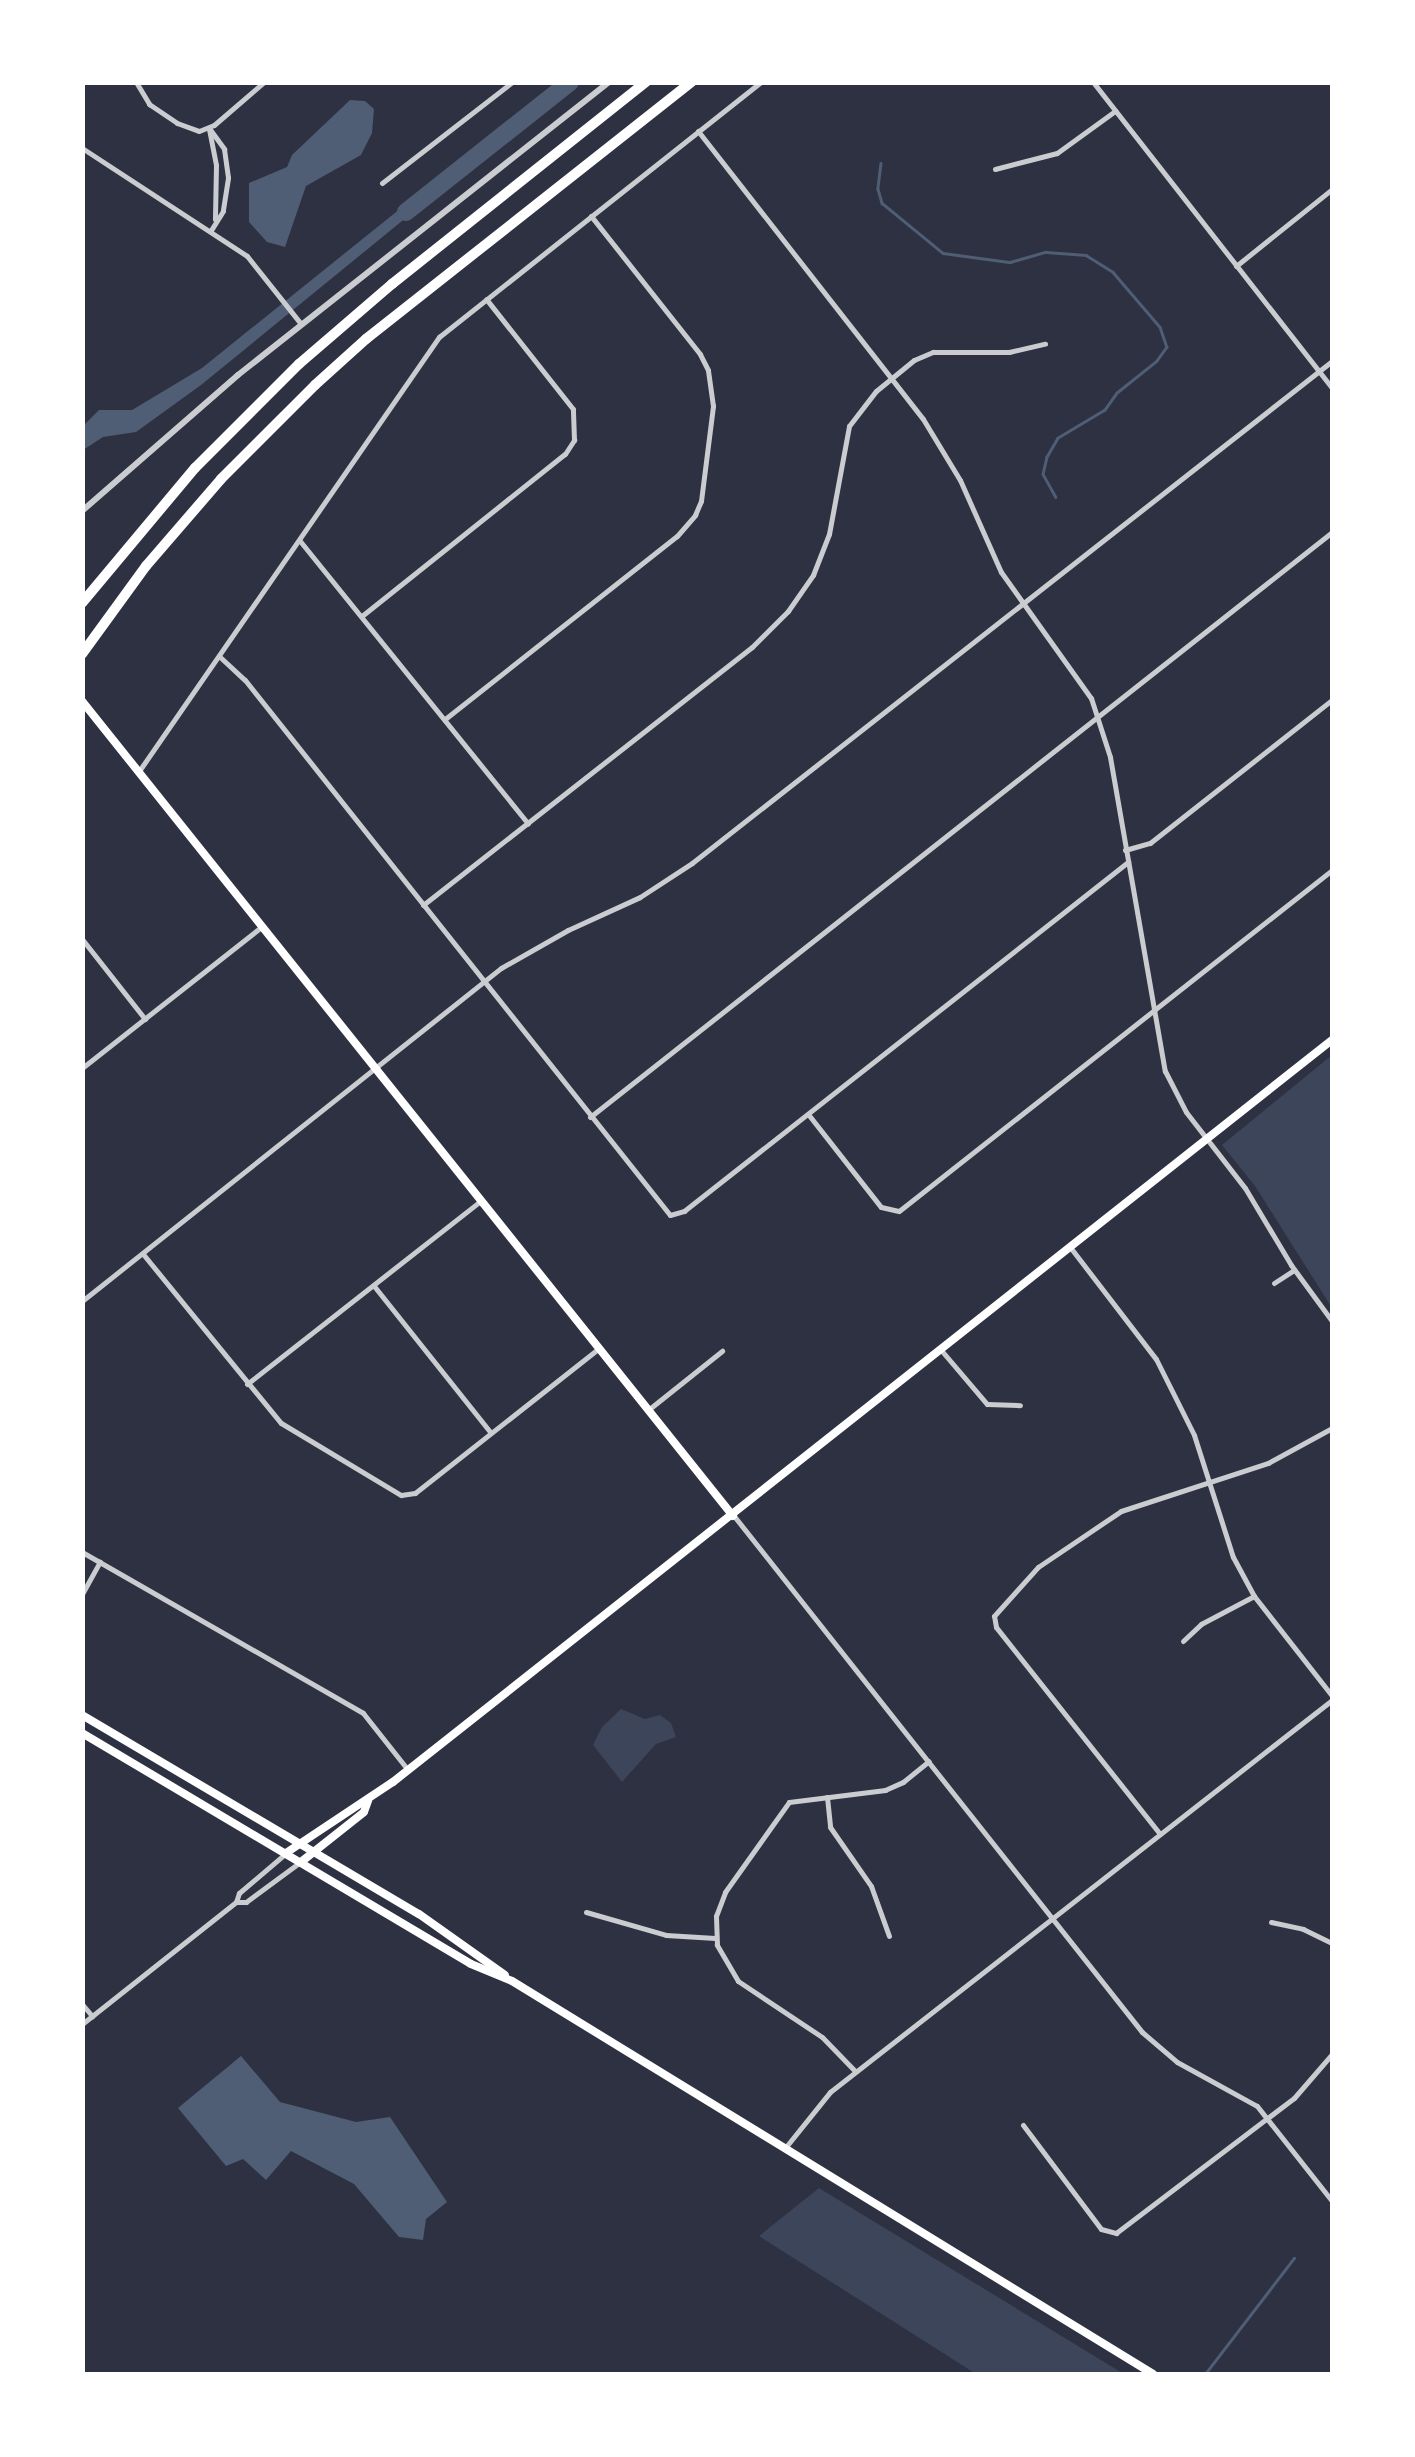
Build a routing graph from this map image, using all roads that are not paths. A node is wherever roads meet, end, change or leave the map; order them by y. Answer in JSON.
{"nodes":[{"id":1,"x":136,"y":82,"type":"edge"},
{"id":2,"x":264,"y":82,"type":"edge"},
{"id":3,"x":512,"y":82,"type":"edge"},
{"id":4,"x":609,"y":82,"type":"edge"},
{"id":5,"x":646,"y":82,"type":"edge"},
{"id":6,"x":692,"y":82,"type":"edge"},
{"id":7,"x":761,"y":82,"type":"edge"},
{"id":8,"x":1093,"y":82,"type":"edge"},
{"id":9,"x":1115,"y":110,"type":"junction"},
{"id":10,"x":209,"y":128,"type":"junction"},
{"id":11,"x":698,"y":132,"type":"junction"},
{"id":12,"x":82,"y":148,"type":"edge"},
{"id":13,"x":995,"y":169,"type":"dead end"},
{"id":14,"x":382,"y":183,"type":"dead end"},
{"id":15,"x":1332,"y":189,"type":"edge"},
{"id":16,"x":591,"y":216,"type":"junction"},
{"id":17,"x":215,"y":219,"type":"junction"},
{"id":18,"x":211,"y":231,"type":"junction"},
{"id":19,"x":1236,"y":266,"type":"junction"},
{"id":20,"x":486,"y":299,"type":"junction"},
{"id":21,"x":301,"y":324,"type":"junction"},
{"id":22,"x":1045,"y":344,"type":"dead end"},
{"id":23,"x":1332,"y":361,"type":"edge"},
{"id":24,"x":1320,"y":371,"type":"junction"},
{"id":25,"x":891,"y":378,"type":"junction"},
{"id":26,"x":1332,"y":388,"type":"edge"},
{"id":27,"x":82,"y":511,"type":"edge"},
{"id":28,"x":1332,"y":532,"type":"edge"},
{"id":29,"x":300,"y":541,"type":"junction"},
{"id":30,"x":82,"y":603,"type":"edge"},
{"id":31,"x":1024,"y":604,"type":"junction"},
{"id":32,"x":362,"y":615,"type":"junction"},
{"id":33,"x":82,"y":654,"type":"edge"},
{"id":34,"x":220,"y":656,"type":"junction"},
{"id":35,"x":1332,"y":700,"type":"edge"},
{"id":36,"x":82,"y":701,"type":"edge"},
{"id":37,"x":1098,"y":716,"type":"junction"},
{"id":38,"x":445,"y":719,"type":"junction"},
{"id":39,"x":138,"y":771,"type":"junction"},
{"id":40,"x":528,"y":824,"type":"junction"},
{"id":41,"x":1126,"y":850,"type":"junction"},
{"id":42,"x":1128,"y":862,"type":"junction"},
{"id":43,"x":1332,"y":870,"type":"edge"},
{"id":44,"x":423,"y":905,"type":"junction"},
{"id":45,"x":262,"y":927,"type":"junction"},
{"id":46,"x":82,"y":939,"type":"edge"},
{"id":47,"x":483,"y":982,"type":"junction"},
{"id":48,"x":1152,"y":1011,"type":"junction"},
{"id":49,"x":145,"y":1019,"type":"junction"},
{"id":50,"x":1332,"y":1040,"type":"edge"},
{"id":51,"x":82,"y":1068,"type":"edge"},
{"id":52,"x":375,"y":1069,"type":"junction"},
{"id":53,"x":808,"y":1114,"type":"junction"},
{"id":54,"x":590,"y":1117,"type":"junction"},
{"id":55,"x":1208,"y":1140,"type":"junction"},
{"id":56,"x":480,"y":1201,"type":"junction"},
{"id":57,"x":1070,"y":1247,"type":"junction"},
{"id":58,"x":142,"y":1254,"type":"junction"},
{"id":59,"x":1294,"y":1270,"type":"junction"},
{"id":60,"x":1274,"y":1283,"type":"dead end"},
{"id":61,"x":374,"y":1286,"type":"junction"},
{"id":62,"x":82,"y":1301,"type":"edge"},
{"id":63,"x":1332,"y":1321,"type":"edge"},
{"id":64,"x":599,"y":1348,"type":"junction"},
{"id":65,"x":942,"y":1350,"type":"junction"},
{"id":66,"x":722,"y":1351,"type":"dead end"},
{"id":67,"x":247,"y":1384,"type":"junction"},
{"id":68,"x":1020,"y":1405,"type":"dead end"},
{"id":69,"x":648,"y":1410,"type":"junction"},
{"id":70,"x":1332,"y":1428,"type":"edge"},
{"id":71,"x":491,"y":1433,"type":"junction"},
{"id":72,"x":1207,"y":1481,"type":"junction"},
{"id":73,"x":734,"y":1516,"type":"junction"},
{"id":74,"x":82,"y":1552,"type":"edge"},
{"id":75,"x":100,"y":1562,"type":"junction"},
{"id":76,"x":82,"y":1594,"type":"edge"},
{"id":77,"x":1254,"y":1596,"type":"junction"},
{"id":78,"x":1183,"y":1641,"type":"dead end"},
{"id":79,"x":1332,"y":1698,"type":"edge"},
{"id":80,"x":82,"y":1715,"type":"edge"},
{"id":81,"x":82,"y":1734,"type":"edge"},
{"id":82,"x":929,"y":1762,"type":"junction"},
{"id":83,"x":408,"y":1770,"type":"junction"},
{"id":84,"x":826,"y":1797,"type":"junction"},
{"id":85,"x":368,"y":1801,"type":"junction"},
{"id":86,"x":1160,"y":1834,"type":"junction"},
{"id":87,"x":299,"y":1842,"type":"junction"},
{"id":88,"x":314,"y":1851,"type":"junction"},
{"id":89,"x":286,"y":1853,"type":"junction"},
{"id":90,"x":301,"y":1862,"type":"junction"},
{"id":91,"x":236,"y":1902,"type":"junction"},
{"id":92,"x":586,"y":1912,"type":"dead end"},
{"id":93,"x":1052,"y":1920,"type":"junction"},
{"id":94,"x":1271,"y":1922,"type":"dead end"},
{"id":95,"x":889,"y":1936,"type":"dead end"},
{"id":96,"x":715,"y":1938,"type":"junction"},
{"id":97,"x":1332,"y":1944,"type":"edge"},
{"id":98,"x":512,"y":1981,"type":"junction"},
{"id":99,"x":82,"y":2004,"type":"edge"},
{"id":100,"x":92,"y":2016,"type":"junction"},
{"id":101,"x":82,"y":2024,"type":"edge"},
{"id":102,"x":1332,"y":2054,"type":"edge"},
{"id":103,"x":856,"y":2072,"type":"junction"},
{"id":104,"x":1268,"y":2118,"type":"junction"},
{"id":105,"x":1022,"y":2125,"type":"dead end"},
{"id":106,"x":785,"y":2148,"type":"junction"},
{"id":107,"x":1332,"y":2201,"type":"edge"},
{"id":108,"x":1154,"y":2374,"type":"edge"}],
"edges":[{"from":1,"to":10,"type":"street"},
{"from":2,"to":10,"type":"street"},
{"from":3,"to":14,"type":"street"},
{"from":4,"to":21,"type":"street"},
{"from":5,"to":30,"type":"highway"},
{"from":6,"to":33,"type":"highway"},
{"from":7,"to":11,"type":"street"},
{"from":8,"to":9,"type":"street"},
{"from":9,"to":13,"type":"street"},
{"from":9,"to":19,"type":"street"},
{"from":10,"to":17,"type":"street"},
{"from":10,"to":17,"type":"street"},
{"from":11,"to":16,"type":"street"},
{"from":11,"to":25,"type":"street"},
{"from":12,"to":18,"type":"street"},
{"from":15,"to":19,"type":"street"},
{"from":16,"to":20,"type":"street"},
{"from":16,"to":38,"type":"street"},
{"from":17,"to":18,"type":"street"},
{"from":18,"to":21,"type":"street"},
{"from":19,"to":24,"type":"street"},
{"from":20,"to":29,"type":"street"},
{"from":20,"to":32,"type":"street"},
{"from":21,"to":27,"type":"street"},
{"from":22,"to":25,"type":"street"},
{"from":23,"to":24,"type":"street"},
{"from":24,"to":26,"type":"street"},
{"from":24,"to":31,"type":"street"},
{"from":25,"to":31,"type":"street"},
{"from":25,"to":40,"type":"street"},
{"from":28,"to":37,"type":"street"},
{"from":29,"to":32,"type":"street"},
{"from":29,"to":34,"type":"street"},
{"from":31,"to":37,"type":"street"},
{"from":31,"to":47,"type":"street"},
{"from":32,"to":38,"type":"street"},
{"from":34,"to":39,"type":"street"},
{"from":34,"to":44,"type":"street"},
{"from":35,"to":41,"type":"street"},
{"from":36,"to":39,"type":"main road"},
{"from":37,"to":41,"type":"street"},
{"from":37,"to":54,"type":"street"},
{"from":38,"to":40,"type":"street"},
{"from":39,"to":45,"type":"main road"},
{"from":40,"to":44,"type":"street"},
{"from":41,"to":42,"type":"street"},
{"from":42,"to":48,"type":"street"},
{"from":42,"to":53,"type":"street"},
{"from":43,"to":48,"type":"street"},
{"from":44,"to":47,"type":"street"},
{"from":45,"to":49,"type":"street"},
{"from":45,"to":52,"type":"main road"},
{"from":46,"to":49,"type":"street"},
{"from":47,"to":52,"type":"street"},
{"from":47,"to":54,"type":"street"},
{"from":48,"to":53,"type":"street"},
{"from":48,"to":55,"type":"street"},
{"from":49,"to":51,"type":"street"},
{"from":50,"to":55,"type":"main road"},
{"from":52,"to":56,"type":"main road"},
{"from":52,"to":58,"type":"street"},
{"from":53,"to":54,"type":"street"},
{"from":55,"to":57,"type":"main road"},
{"from":55,"to":59,"type":"street"},
{"from":56,"to":61,"type":"street"},
{"from":56,"to":64,"type":"main road"},
{"from":57,"to":65,"type":"main road"},
{"from":57,"to":72,"type":"street"},
{"from":58,"to":62,"type":"street"},
{"from":58,"to":67,"type":"street"},
{"from":59,"to":60,"type":"street"},
{"from":59,"to":63,"type":"street"},
{"from":61,"to":67,"type":"street"},
{"from":61,"to":71,"type":"street"},
{"from":64,"to":69,"type":"main road"},
{"from":64,"to":71,"type":"street"},
{"from":65,"to":68,"type":"street"},
{"from":65,"to":73,"type":"main road"},
{"from":66,"to":69,"type":"street"},
{"from":67,"to":71,"type":"street"},
{"from":69,"to":73,"type":"main road"},
{"from":70,"to":72,"type":"street"},
{"from":72,"to":77,"type":"street"},
{"from":72,"to":86,"type":"street"},
{"from":73,"to":82,"type":"street"},
{"from":73,"to":83,"type":"main road"},
{"from":74,"to":75,"type":"street"},
{"from":75,"to":76,"type":"street"},
{"from":75,"to":83,"type":"street"},
{"from":77,"to":78,"type":"street"},
{"from":77,"to":79,"type":"street"},
{"from":79,"to":86,"type":"street"},
{"from":80,"to":87,"type":"main road"},
{"from":81,"to":89,"type":"main road"},
{"from":82,"to":84,"type":"street"},
{"from":82,"to":93,"type":"street"},
{"from":83,"to":85,"type":"main road"},
{"from":84,"to":95,"type":"street"},
{"from":84,"to":96,"type":"street"},
{"from":85,"to":87,"type":"main road"},
{"from":85,"to":88,"type":"main road"},
{"from":86,"to":93,"type":"street"},
{"from":87,"to":88,"type":"main road"},
{"from":87,"to":89,"type":"main road"},
{"from":88,"to":90,"type":"main road"},
{"from":88,"to":98,"type":"main road"},
{"from":89,"to":90,"type":"main road"},
{"from":89,"to":91,"type":"street"},
{"from":90,"to":91,"type":"street"},
{"from":90,"to":98,"type":"main road"},
{"from":91,"to":100,"type":"street"},
{"from":92,"to":96,"type":"street"},
{"from":93,"to":103,"type":"street"},
{"from":93,"to":104,"type":"street"},
{"from":94,"to":97,"type":"street"},
{"from":96,"to":103,"type":"street"},
{"from":98,"to":106,"type":"main road"},
{"from":99,"to":100,"type":"street"},
{"from":100,"to":101,"type":"street"},
{"from":102,"to":104,"type":"street"},
{"from":103,"to":106,"type":"street"},
{"from":104,"to":105,"type":"street"},
{"from":104,"to":107,"type":"street"},
{"from":106,"to":108,"type":"main road"}]}
